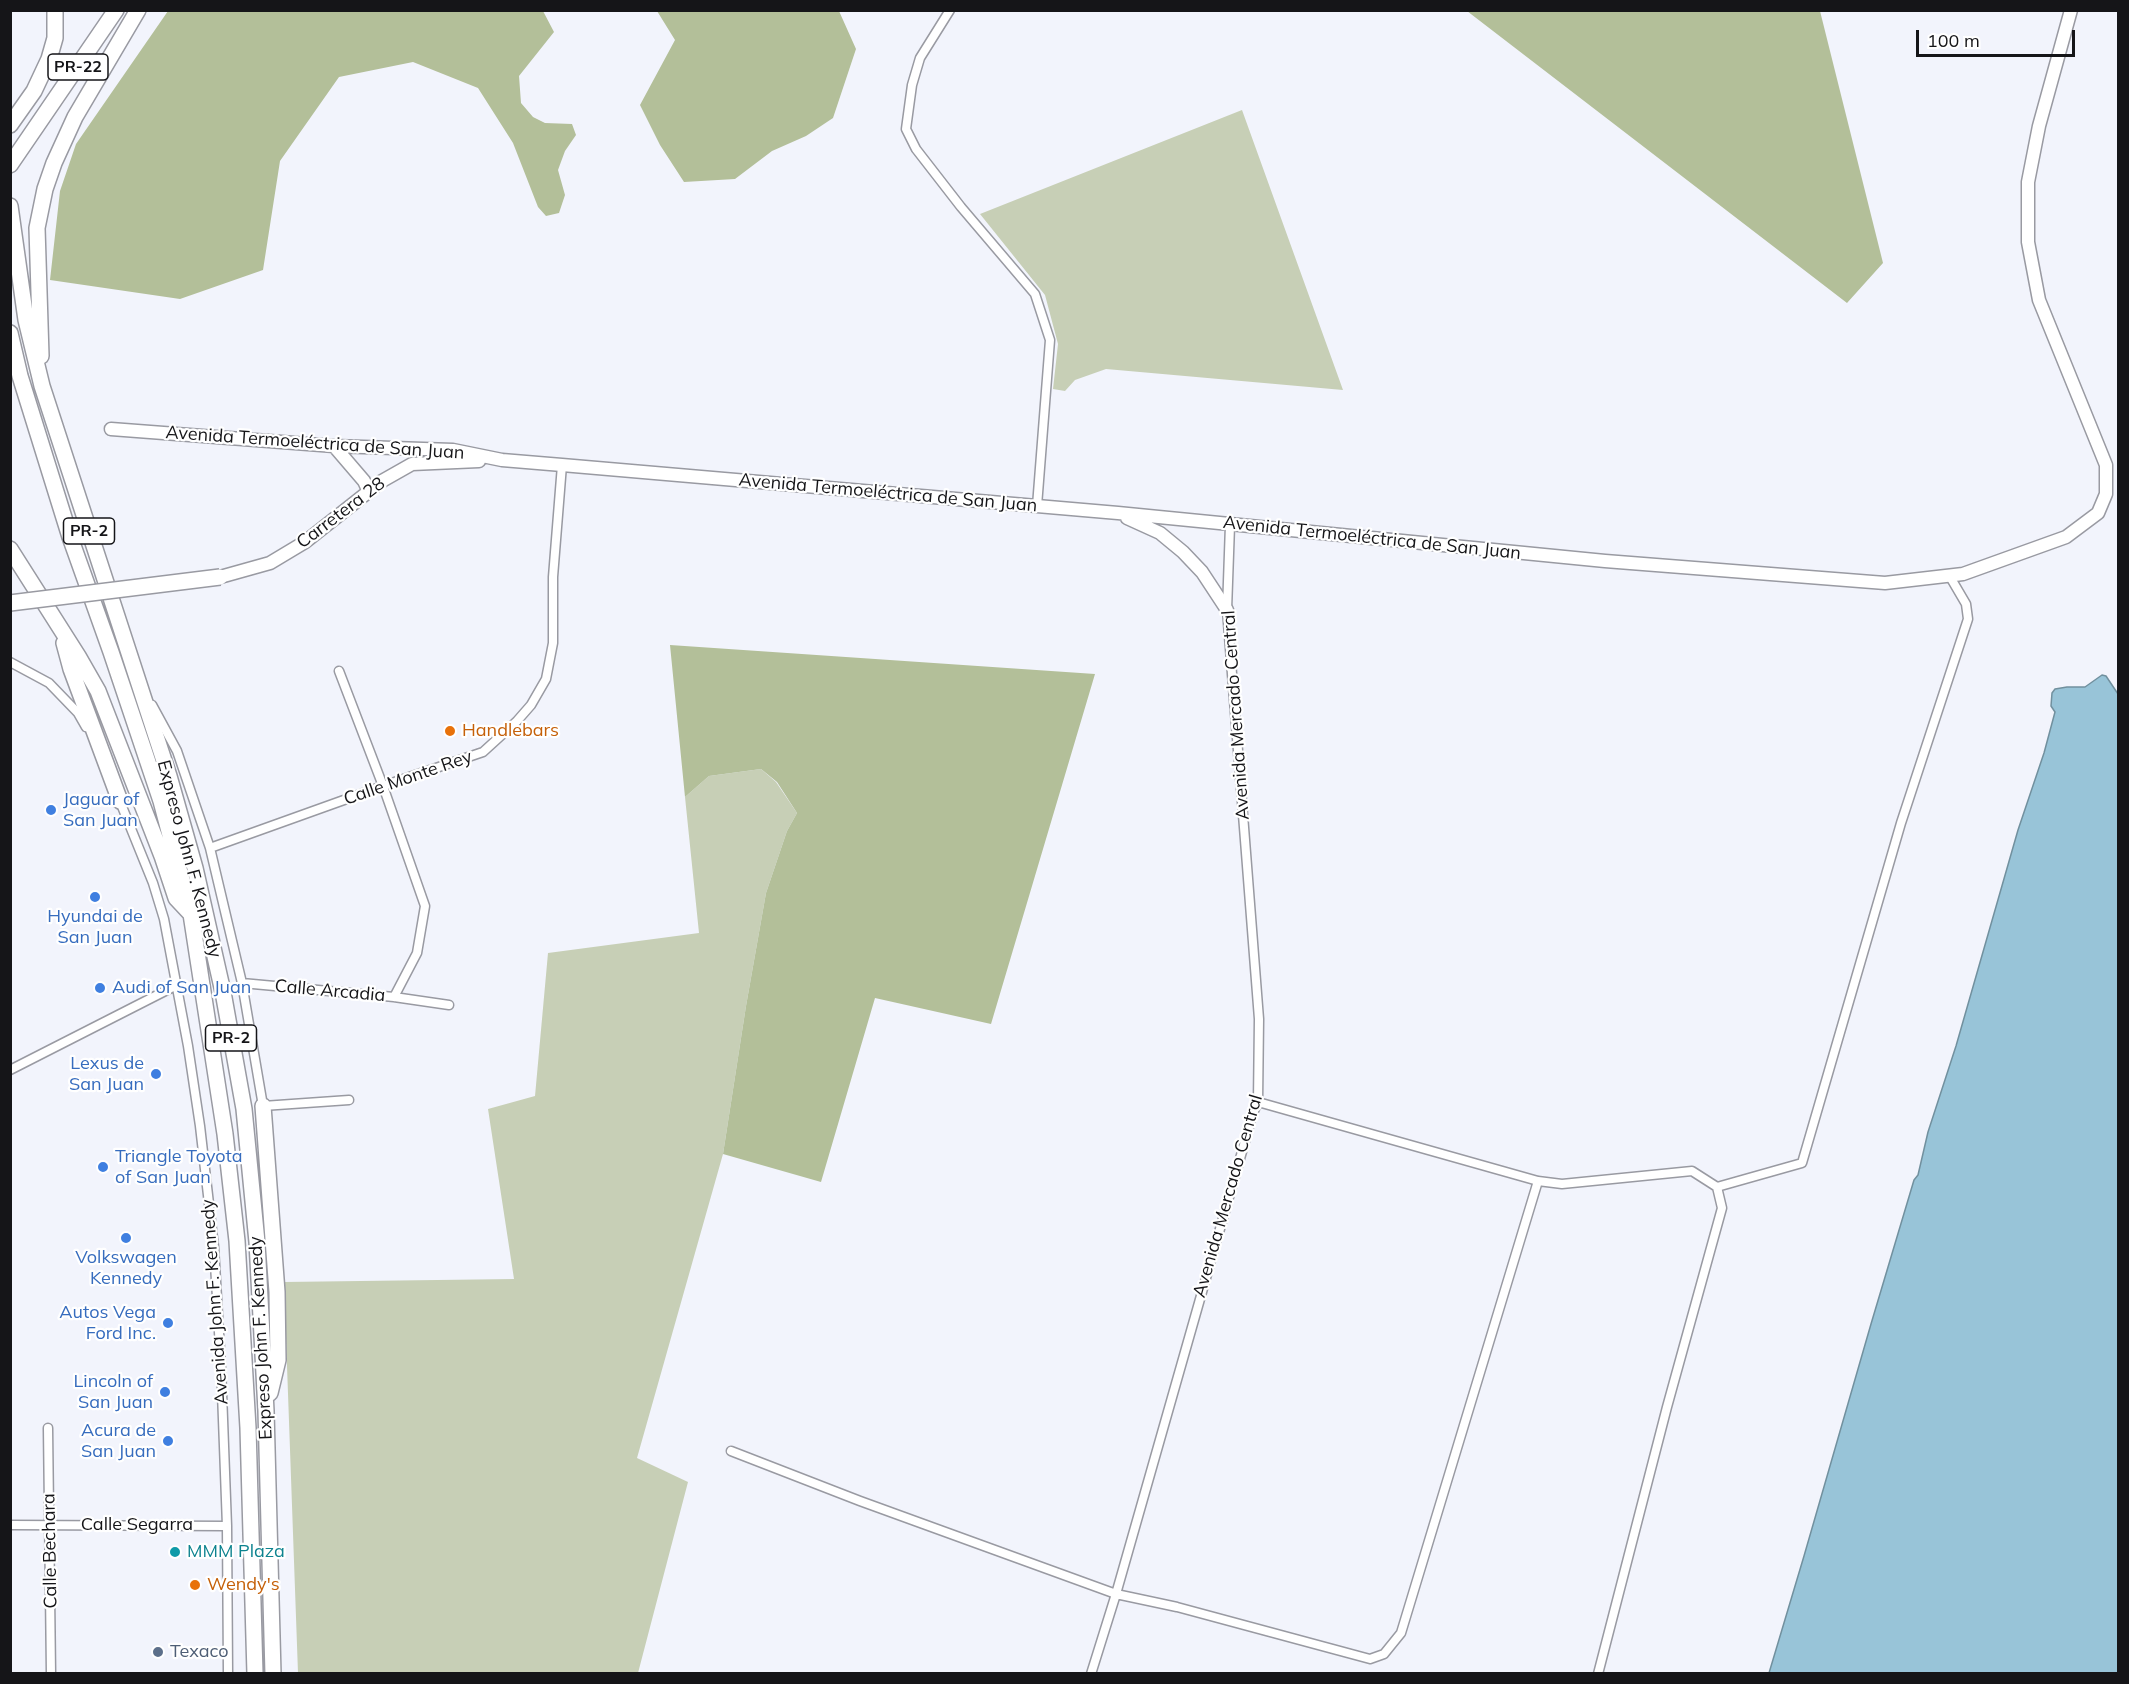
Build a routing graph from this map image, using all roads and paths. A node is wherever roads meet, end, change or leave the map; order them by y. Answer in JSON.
{"nodes":[{"id":1,"x":55,"y":10,"type":"edge"},
{"id":2,"x":116,"y":10,"type":"edge"},
{"id":3,"x":138,"y":10,"type":"edge"},
{"id":4,"x":950,"y":10,"type":"edge"},
{"id":5,"x":2071,"y":10,"type":"edge"},
{"id":6,"x":10,"y":125,"type":"edge"},
{"id":7,"x":10,"y":165,"type":"edge"},
{"id":8,"x":10,"y":206,"type":"edge"},
{"id":9,"x":10,"y":333,"type":"edge"},
{"id":10,"x":42,"y":386,"type":"junction"},
{"id":11,"x":111,"y":429,"type":"dead end"},
{"id":12,"x":334,"y":446,"type":"junction"},
{"id":13,"x":502,"y":460,"type":"junction"},
{"id":14,"x":562,"y":465,"type":"junction"},
{"id":15,"x":369,"y":492,"type":"junction"},
{"id":16,"x":1037,"y":506,"type":"junction"},
{"id":17,"x":1118,"y":513,"type":"junction"},
{"id":18,"x":1230,"y":525,"type":"junction"},
{"id":19,"x":10,"y":549,"type":"edge"},
{"id":20,"x":1949,"y":575,"type":"junction"},
{"id":21,"x":220,"y":577,"type":"joint"},
{"id":22,"x":10,"y":603,"type":"edge"},
{"id":23,"x":1227,"y":610,"type":"junction"},
{"id":24,"x":59,"y":626,"type":"junction"},
{"id":25,"x":10,"y":662,"type":"edge"},
{"id":26,"x":339,"y":671,"type":"dead end"},
{"id":27,"x":136,"y":676,"type":"junction"},
{"id":28,"x":383,"y":786,"type":"junction"},
{"id":29,"x":120,"y":801,"type":"junction"},
{"id":30,"x":210,"y":848,"type":"junction"},
{"id":31,"x":191,"y":914,"type":"junction"},
{"id":32,"x":242,"y":983,"type":"junction"},
{"id":33,"x":177,"y":985,"type":"junction"},
{"id":34,"x":394,"y":997,"type":"junction"},
{"id":35,"x":449,"y":1005,"type":"dead end"},
{"id":36,"x":10,"y":1070,"type":"edge"},
{"id":37,"x":349,"y":1100,"type":"dead end"},
{"id":38,"x":1258,"y":1102,"type":"junction"},
{"id":39,"x":263,"y":1106,"type":"junction"},
{"id":40,"x":1538,"y":1181,"type":"junction"},
{"id":41,"x":1717,"y":1187,"type":"junction"},
{"id":42,"x":266,"y":1411,"type":"junction"},
{"id":43,"x":48,"y":1428,"type":"dead end"},
{"id":44,"x":731,"y":1451,"type":"dead end"},
{"id":45,"x":10,"y":1525,"type":"edge"},
{"id":46,"x":49,"y":1525,"type":"junction"},
{"id":47,"x":227,"y":1526,"type":"junction"},
{"id":48,"x":1116,"y":1594,"type":"junction"},
{"id":49,"x":51,"y":1674,"type":"edge"},
{"id":50,"x":228,"y":1674,"type":"edge"},
{"id":51,"x":255,"y":1674,"type":"edge"},
{"id":52,"x":273,"y":1674,"type":"edge"},
{"id":53,"x":1091,"y":1674,"type":"edge"},
{"id":54,"x":1598,"y":1674,"type":"edge"}],
"edges":[{"from":1,"to":6,"type":"highway"},
{"from":2,"to":7,"type":"highway","number":"PR-22"},
{"from":3,"to":10,"type":"highway"},
{"from":4,"to":16,"type":"street"},
{"from":5,"to":20,"type":"street","name":"Avenida Termoeléctrica de San Juan"},
{"from":8,"to":10,"type":"highway","name":"Expreso John F. Kennedy","number":"PR-2"},
{"from":9,"to":31,"type":"highway","name":"Expreso John F. Kennedy","number":"PR-2"},
{"from":10,"to":27,"type":"highway","name":"Expreso John F. Kennedy","number":"PR-2"},
{"from":11,"to":12,"type":"street","name":"Avenida Termoeléctrica de San Juan"},
{"from":12,"to":13,"type":"street","name":"Avenida Termoeléctrica de San Juan"},
{"from":12,"to":15,"type":"street"},
{"from":13,"to":14,"type":"street","name":"Avenida Termoeléctrica de San Juan"},
{"from":13,"to":15,"type":"street","name":"Carretera 28"},
{"from":14,"to":16,"type":"street","name":"Avenida Termoeléctrica de San Juan"},
{"from":14,"to":28,"type":"street","name":"Calle Monte Rey"},
{"from":15,"to":21,"type":"street","name":"Carretera 28"},
{"from":16,"to":17,"type":"street","name":"Avenida Termoeléctrica de San Juan"},
{"from":17,"to":18,"type":"street","name":"Avenida Termoeléctrica de San Juan"},
{"from":17,"to":23,"type":"street"},
{"from":18,"to":20,"type":"street","name":"Avenida Termoeléctrica de San Juan"},
{"from":18,"to":23,"type":"street","name":"Avenida Mercado Central"},
{"from":19,"to":24,"type":"highway"},
{"from":20,"to":41,"type":"street"},
{"from":21,"to":22,"type":"highway","bridge":true},
{"from":23,"to":38,"type":"street","name":"Avenida Mercado Central"},
{"from":24,"to":29,"type":"highway"},
{"from":24,"to":31,"type":"highway"},
{"from":25,"to":29,"type":"street","name":"Avenida John F. Kennedy"},
{"from":26,"to":28,"type":"street","name":"Calle Arcadia"},
{"from":27,"to":30,"type":"street"},
{"from":27,"to":42,"type":"highway","name":"Expreso John F. Kennedy","number":"PR-2"},
{"from":28,"to":30,"type":"street","name":"Calle Monte Rey"},
{"from":28,"to":34,"type":"street","name":"Calle Arcadia"},
{"from":29,"to":33,"type":"street","name":"Avenida John F. Kennedy"},
{"from":30,"to":32,"type":"street"},
{"from":31,"to":51,"type":"highway","name":"Expreso John F. Kennedy","number":"PR-2"},
{"from":32,"to":34,"type":"street","name":"Calle Arcadia"},
{"from":32,"to":39,"type":"street"},
{"from":33,"to":36,"type":"street"},
{"from":33,"to":47,"type":"street","name":"Avenida John F. Kennedy"},
{"from":34,"to":35,"type":"street"},
{"from":37,"to":39,"type":"street"},
{"from":38,"to":40,"type":"street"},
{"from":38,"to":48,"type":"street","name":"Avenida Mercado Central"},
{"from":39,"to":42,"type":"highway"},
{"from":40,"to":41,"type":"street"},
{"from":40,"to":48,"type":"street"},
{"from":41,"to":54,"type":"street"},
{"from":42,"to":52,"type":"highway","name":"Expreso John F. Kennedy","number":"PR-2"},
{"from":43,"to":46,"type":"street","name":"Calle Bechara"},
{"from":44,"to":48,"type":"street"},
{"from":45,"to":46,"type":"street","name":"Calle Segarra"},
{"from":46,"to":47,"type":"street","name":"Calle Segarra"},
{"from":46,"to":49,"type":"street","name":"Calle Bechara"},
{"from":47,"to":50,"type":"street","name":"Avenida John F. Kennedy"},
{"from":48,"to":53,"type":"street","name":"Avenida Mercado Central"}]}
